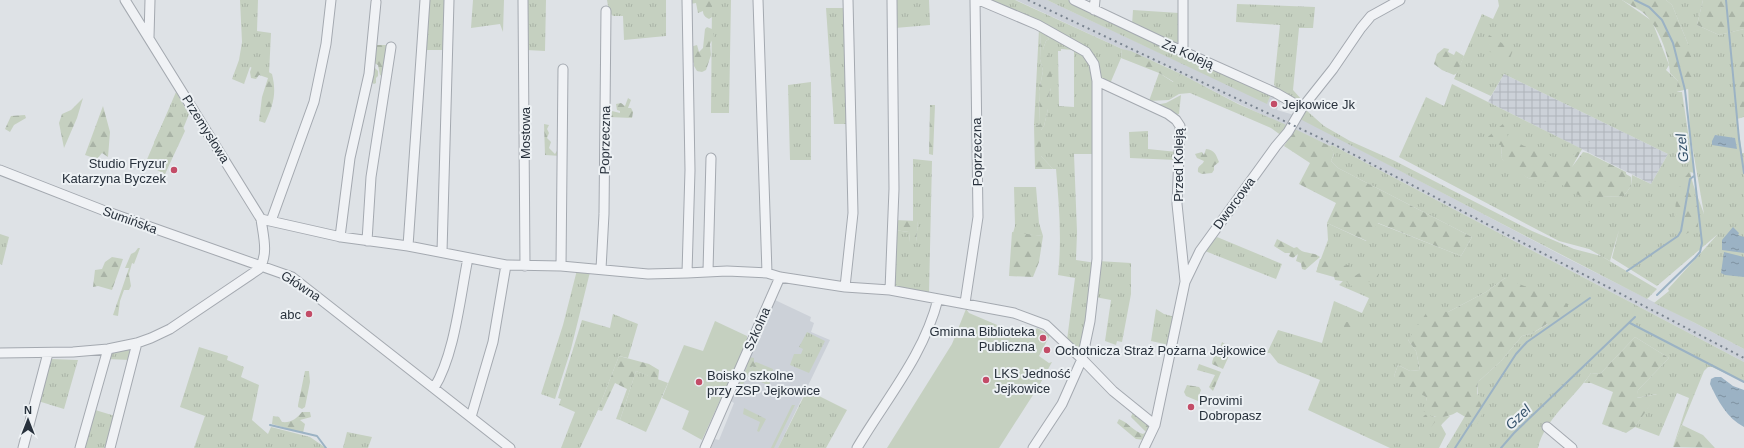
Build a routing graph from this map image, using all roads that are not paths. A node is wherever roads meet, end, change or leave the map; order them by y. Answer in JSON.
{"nodes":[{"id":1,"x":125,"y":0,"type":"edge"},
{"id":2,"x":150,"y":0,"type":"edge"},
{"id":3,"x":331,"y":0,"type":"edge"},
{"id":4,"x":425,"y":0,"type":"edge"},
{"id":5,"x":449,"y":0,"type":"edge"},
{"id":6,"x":523,"y":0,"type":"edge"},
{"id":7,"x":687,"y":0,"type":"edge"},
{"id":8,"x":758,"y":0,"type":"edge"},
{"id":9,"x":848,"y":0,"type":"edge"},
{"id":10,"x":892,"y":0,"type":"edge"},
{"id":11,"x":975,"y":0,"type":"edge"},
{"id":12,"x":979,"y":0,"type":"edge"},
{"id":13,"x":1074,"y":0,"type":"edge"},
{"id":14,"x":1095,"y":0,"type":"edge"},
{"id":15,"x":1183,"y":0,"type":"edge"},
{"id":16,"x":1400,"y":0,"type":"edge"},
{"id":17,"x":376,"y":2,"type":"dead end"},
{"id":18,"x":1094,"y":10,"type":"junction"},
{"id":19,"x":606,"y":12,"type":"dead end"},
{"id":20,"x":149,"y":17,"type":"junction"},
{"id":21,"x":139,"y":21,"type":"junction"},
{"id":22,"x":149,"y":37,"type":"junction"},
{"id":23,"x":391,"y":47,"type":"dead end"},
{"id":24,"x":1183,"y":51,"type":"junction"},
{"id":25,"x":563,"y":69,"type":"dead end"},
{"id":26,"x":1097,"y":81,"type":"junction"},
{"id":27,"x":1302,"y":108,"type":"junction"},
{"id":28,"x":711,"y":158,"type":"dead end"},
{"id":29,"x":0,"y":170,"type":"edge"},
{"id":30,"x":261,"y":219,"type":"junction"},
{"id":31,"x":272,"y":221,"type":"junction"},
{"id":32,"x":340,"y":237,"type":"junction"},
{"id":33,"x":367,"y":241,"type":"junction"},
{"id":34,"x":408,"y":246,"type":"junction"},
{"id":35,"x":442,"y":252,"type":"junction"},
{"id":36,"x":468,"y":258,"type":"junction"},
{"id":37,"x":506,"y":265,"type":"junction"},
{"id":38,"x":261,"y":266,"type":"junction"},
{"id":39,"x":525,"y":266,"type":"junction"},
{"id":40,"x":561,"y":266,"type":"junction"},
{"id":41,"x":601,"y":269,"type":"junction"},
{"id":42,"x":708,"y":271,"type":"junction"},
{"id":43,"x":687,"y":273,"type":"junction"},
{"id":44,"x":767,"y":273,"type":"junction"},
{"id":45,"x":780,"y":277,"type":"junction"},
{"id":46,"x":1185,"y":282,"type":"junction"},
{"id":47,"x":845,"y":286,"type":"junction"},
{"id":48,"x":890,"y":290,"type":"junction"},
{"id":49,"x":938,"y":299,"type":"junction"},
{"id":50,"x":965,"y":303,"type":"junction"},
{"id":51,"x":137,"y":343,"type":"junction"},
{"id":52,"x":108,"y":349,"type":"junction"},
{"id":53,"x":0,"y":353,"type":"edge"},
{"id":54,"x":48,"y":353,"type":"junction"},
{"id":55,"x":1082,"y":359,"type":"junction"},
{"id":56,"x":434,"y":388,"type":"junction"},
{"id":57,"x":471,"y":417,"type":"junction"},
{"id":58,"x":1155,"y":424,"type":"junction"},
{"id":59,"x":1547,"y":427,"type":"dead end"},
{"id":60,"x":23,"y":448,"type":"edge"},
{"id":61,"x":80,"y":448,"type":"edge"},
{"id":62,"x":110,"y":448,"type":"edge"},
{"id":63,"x":510,"y":448,"type":"edge"},
{"id":64,"x":705,"y":448,"type":"edge"},
{"id":65,"x":857,"y":448,"type":"edge"},
{"id":66,"x":1033,"y":448,"type":"edge"},
{"id":67,"x":1144,"y":448,"type":"edge"},
{"id":68,"x":1572,"y":448,"type":"edge"}],
"edges":[{"from":1,"to":21,"type":"street","name":"Przemysłowa"},
{"from":2,"to":20,"type":"street"},
{"from":3,"to":31,"type":"street"},
{"from":4,"to":34,"type":"street"},
{"from":5,"to":35,"type":"street"},
{"from":6,"to":39,"type":"street","name":"Mostowa"},
{"from":7,"to":43,"type":"street"},
{"from":8,"to":44,"type":"street"},
{"from":9,"to":47,"type":"street"},
{"from":10,"to":48,"type":"street"},
{"from":11,"to":50,"type":"street","name":"Poprzeczna"},
{"from":12,"to":26,"type":"street"},
{"from":13,"to":18,"type":"street","name":"Za Koleją"},
{"from":14,"to":18,"type":"street"},
{"from":15,"to":24,"type":"street"},
{"from":16,"to":27,"type":"street","name":"Dworcowa"},
{"from":17,"to":32,"type":"street"},
{"from":18,"to":24,"type":"street","name":"Za Koleją"},
{"from":19,"to":41,"type":"street","name":"Poprzeczna"},
{"from":20,"to":21,"type":"street"},
{"from":20,"to":22,"type":"street"},
{"from":21,"to":22,"type":"street","name":"Przemysłowa"},
{"from":22,"to":30,"type":"street","name":"Przemysłowa"},
{"from":23,"to":33,"type":"street"},
{"from":24,"to":27,"type":"street","name":"Za Koleją"},
{"from":25,"to":40,"type":"street"},
{"from":26,"to":46,"type":"street","name":"Przed Koleją"},
{"from":26,"to":55,"type":"street"},
{"from":27,"to":46,"type":"street","name":"Dworcowa"},
{"from":28,"to":42,"type":"street"},
{"from":29,"to":38,"type":"street","name":"Sumińska"},
{"from":30,"to":31,"type":"street"},
{"from":30,"to":38,"type":"street","name":"Przemysłowa"},
{"from":31,"to":32,"type":"street"},
{"from":32,"to":33,"type":"street"},
{"from":33,"to":34,"type":"street"},
{"from":34,"to":35,"type":"street"},
{"from":35,"to":36,"type":"street"},
{"from":36,"to":37,"type":"street"},
{"from":36,"to":56,"type":"street"},
{"from":37,"to":39,"type":"street"},
{"from":37,"to":57,"type":"street"},
{"from":38,"to":51,"type":"street"},
{"from":38,"to":56,"type":"street","name":"Główna"},
{"from":39,"to":40,"type":"street"},
{"from":40,"to":41,"type":"street"},
{"from":41,"to":43,"type":"street"},
{"from":42,"to":43,"type":"street"},
{"from":42,"to":44,"type":"street"},
{"from":44,"to":45,"type":"street"},
{"from":45,"to":47,"type":"street"},
{"from":45,"to":64,"type":"street","name":"Szkolna"},
{"from":46,"to":58,"type":"street","name":"Dworcowa"},
{"from":47,"to":48,"type":"street"},
{"from":48,"to":49,"type":"street"},
{"from":49,"to":50,"type":"street"},
{"from":49,"to":65,"type":"street"},
{"from":50,"to":55,"type":"street"},
{"from":51,"to":52,"type":"street"},
{"from":51,"to":62,"type":"street"},
{"from":52,"to":54,"type":"street"},
{"from":52,"to":61,"type":"street"},
{"from":53,"to":54,"type":"street"},
{"from":54,"to":60,"type":"street"},
{"from":55,"to":58,"type":"street"},
{"from":55,"to":66,"type":"street"},
{"from":56,"to":57,"type":"street","name":"Główna"},
{"from":57,"to":63,"type":"street","name":"Główna"},
{"from":58,"to":67,"type":"street","name":"Dworcowa"},
{"from":59,"to":68,"type":"street"}]}
